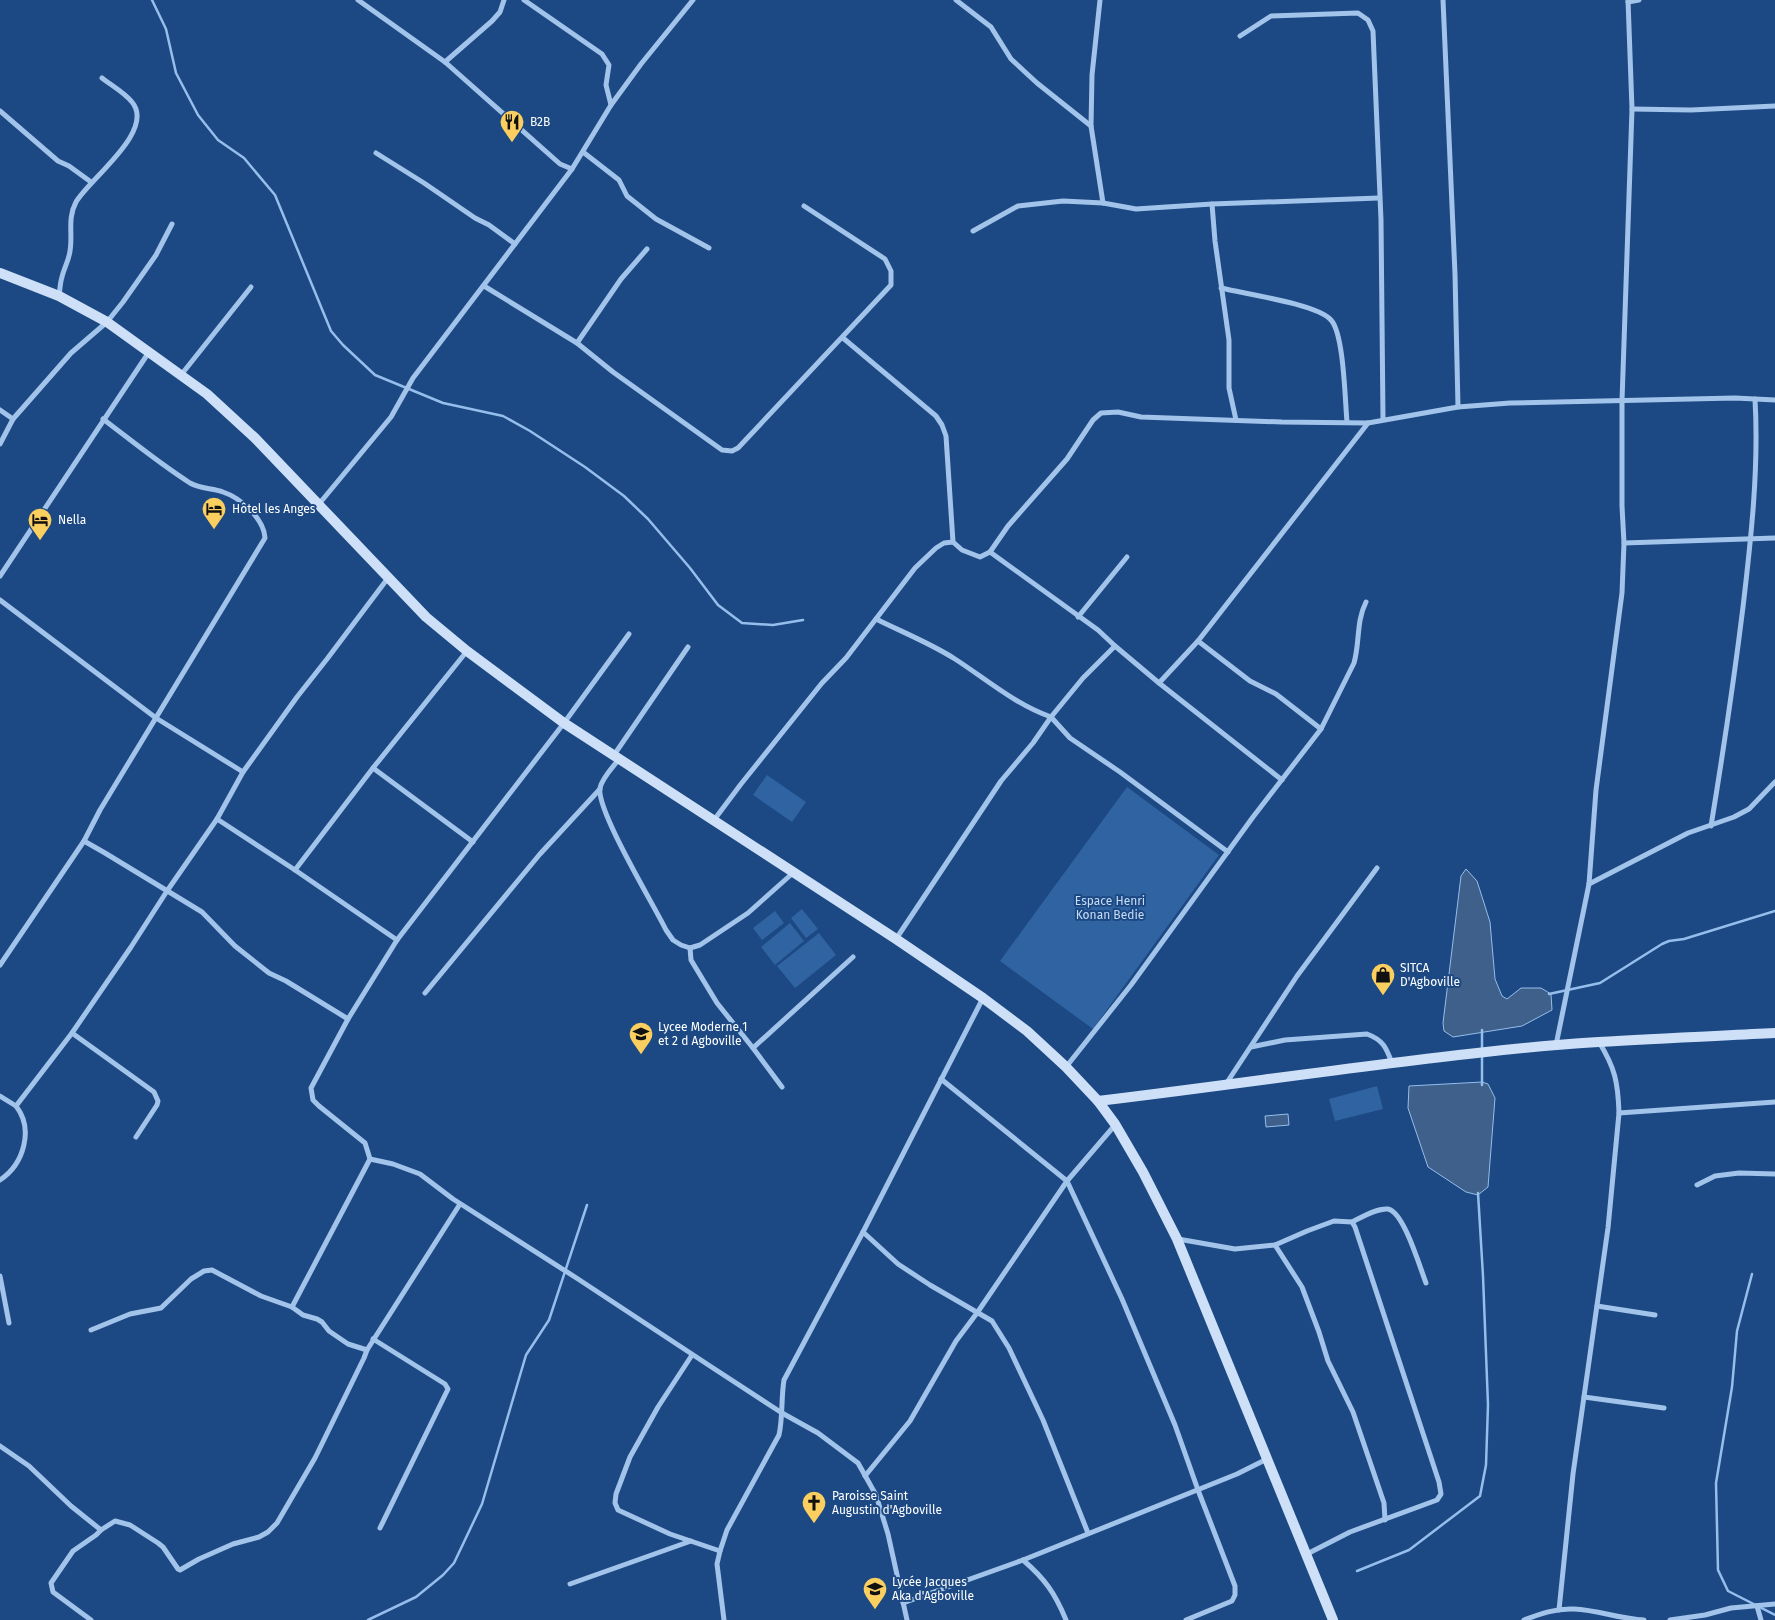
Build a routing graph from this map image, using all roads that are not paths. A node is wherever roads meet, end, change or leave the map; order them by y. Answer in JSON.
{"nodes":[{"id":1,"x":358,"y":0,"type":"edge"},
{"id":2,"x":504,"y":0,"type":"edge"},
{"id":3,"x":524,"y":0,"type":"edge"},
{"id":4,"x":693,"y":0,"type":"edge"},
{"id":5,"x":956,"y":0,"type":"edge"},
{"id":6,"x":1100,"y":0,"type":"edge"},
{"id":7,"x":1444,"y":0,"type":"edge"},
{"id":8,"x":1639,"y":0,"type":"edge"},
{"id":9,"x":1628,"y":1,"type":"edge"},
{"id":10,"x":1240,"y":36,"type":"dead end"},
{"id":11,"x":445,"y":62,"type":"junction"},
{"id":12,"x":102,"y":78,"type":"dead end"},
{"id":13,"x":611,"y":105,"type":"junction"},
{"id":14,"x":1775,"y":106,"type":"edge"},
{"id":15,"x":1632,"y":109,"type":"junction"},
{"id":16,"x":0,"y":111,"type":"edge"},
{"id":17,"x":1091,"y":126,"type":"junction"},
{"id":18,"x":583,"y":152,"type":"junction"},
{"id":19,"x":376,"y":153,"type":"dead end"},
{"id":20,"x":572,"y":170,"type":"junction"},
{"id":21,"x":91,"y":182,"type":"junction"},
{"id":22,"x":1379,"y":198,"type":"junction"},
{"id":23,"x":1103,"y":203,"type":"junction"},
{"id":24,"x":1212,"y":204,"type":"junction"},
{"id":25,"x":804,"y":206,"type":"dead end"},
{"id":26,"x":172,"y":224,"type":"dead end"},
{"id":27,"x":973,"y":231,"type":"dead end"},
{"id":28,"x":515,"y":244,"type":"junction"},
{"id":29,"x":709,"y":248,"type":"dead end"},
{"id":30,"x":647,"y":249,"type":"dead end"},
{"id":31,"x":0,"y":273,"type":"edge"},
{"id":32,"x":484,"y":286,"type":"junction"},
{"id":33,"x":251,"y":287,"type":"dead end"},
{"id":34,"x":1221,"y":288,"type":"junction"},
{"id":35,"x":59,"y":296,"type":"junction"},
{"id":36,"x":106,"y":322,"type":"junction"},
{"id":37,"x":843,"y":338,"type":"junction"},
{"id":38,"x":577,"y":343,"type":"junction"},
{"id":39,"x":150,"y":352,"type":"junction"},
{"id":40,"x":180,"y":375,"type":"junction"},
{"id":41,"x":1755,"y":399,"type":"junction"},
{"id":42,"x":1775,"y":400,"type":"edge"},
{"id":43,"x":1622,"y":401,"type":"junction"},
{"id":44,"x":1458,"y":407,"type":"junction"},
{"id":45,"x":0,"y":410,"type":"edge"},
{"id":46,"x":13,"y":419,"type":"junction"},
{"id":47,"x":103,"y":419,"type":"junction"},
{"id":48,"x":1383,"y":419,"type":"junction"},
{"id":49,"x":1236,"y":420,"type":"junction"},
{"id":50,"x":1348,"y":422,"type":"junction"},
{"id":51,"x":1368,"y":423,"type":"junction"},
{"id":52,"x":0,"y":444,"type":"edge"},
{"id":53,"x":318,"y":505,"type":"junction"},
{"id":54,"x":1775,"y":538,"type":"edge"},
{"id":55,"x":1751,"y":539,"type":"junction"},
{"id":56,"x":953,"y":542,"type":"junction"},
{"id":57,"x":1624,"y":543,"type":"junction"},
{"id":58,"x":990,"y":552,"type":"junction"},
{"id":59,"x":1127,"y":557,"type":"dead end"},
{"id":60,"x":0,"y":576,"type":"edge"},
{"id":61,"x":388,"y":578,"type":"junction"},
{"id":62,"x":0,"y":600,"type":"edge"},
{"id":63,"x":1366,"y":602,"type":"dead end"},
{"id":64,"x":1078,"y":617,"type":"junction"},
{"id":65,"x":876,"y":619,"type":"junction"},
{"id":66,"x":629,"y":634,"type":"dead end"},
{"id":67,"x":1198,"y":641,"type":"junction"},
{"id":68,"x":1114,"y":646,"type":"junction"},
{"id":69,"x":688,"y":647,"type":"dead end"},
{"id":70,"x":467,"y":652,"type":"junction"},
{"id":71,"x":1159,"y":683,"type":"junction"},
{"id":72,"x":1051,"y":717,"type":"junction"},
{"id":73,"x":156,"y":718,"type":"junction"},
{"id":74,"x":564,"y":723,"type":"junction"},
{"id":75,"x":1321,"y":729,"type":"junction"},
{"id":76,"x":617,"y":757,"type":"junction"},
{"id":77,"x":373,"y":768,"type":"junction"},
{"id":78,"x":243,"y":772,"type":"junction"},
{"id":79,"x":1282,"y":780,"type":"junction"},
{"id":80,"x":1775,"y":782,"type":"edge"},
{"id":81,"x":600,"y":790,"type":"junction"},
{"id":82,"x":217,"y":819,"type":"junction"},
{"id":83,"x":714,"y":820,"type":"junction"},
{"id":84,"x":1711,"y":826,"type":"junction"},
{"id":85,"x":84,"y":841,"type":"junction"},
{"id":86,"x":473,"y":842,"type":"junction"},
{"id":87,"x":1228,"y":852,"type":"junction"},
{"id":88,"x":1377,"y":868,"type":"dead end"},
{"id":89,"x":295,"y":870,"type":"junction"},
{"id":90,"x":794,"y":872,"type":"junction"},
{"id":91,"x":1589,"y":884,"type":"junction"},
{"id":92,"x":167,"y":891,"type":"junction"},
{"id":93,"x":896,"y":939,"type":"junction"},
{"id":94,"x":397,"y":940,"type":"junction"},
{"id":95,"x":690,"y":948,"type":"junction"},
{"id":96,"x":853,"y":957,"type":"dead end"},
{"id":97,"x":0,"y":965,"type":"edge"},
{"id":98,"x":425,"y":994,"type":"dead end"},
{"id":99,"x":983,"y":998,"type":"junction"},
{"id":100,"x":348,"y":1019,"type":"junction"},
{"id":101,"x":72,"y":1033,"type":"junction"},
{"id":102,"x":1775,"y":1033,"type":"edge"},
{"id":103,"x":1598,"y":1042,"type":"junction"},
{"id":104,"x":1556,"y":1045,"type":"junction"},
{"id":105,"x":1251,"y":1047,"type":"junction"},
{"id":106,"x":754,"y":1048,"type":"junction"},
{"id":107,"x":1392,"y":1064,"type":"junction"},
{"id":108,"x":1066,"y":1067,"type":"junction"},
{"id":109,"x":941,"y":1079,"type":"junction"},
{"id":110,"x":1224,"y":1086,"type":"junction"},
{"id":111,"x":782,"y":1087,"type":"dead end"},
{"id":112,"x":0,"y":1096,"type":"edge"},
{"id":113,"x":1098,"y":1101,"type":"junction"},
{"id":114,"x":1775,"y":1102,"type":"edge"},
{"id":115,"x":16,"y":1106,"type":"junction"},
{"id":116,"x":1619,"y":1113,"type":"junction"},
{"id":117,"x":1115,"y":1124,"type":"junction"},
{"id":118,"x":136,"y":1137,"type":"dead end"},
{"id":119,"x":370,"y":1159,"type":"junction"},
{"id":120,"x":1775,"y":1174,"type":"edge"},
{"id":121,"x":0,"y":1180,"type":"edge"},
{"id":122,"x":1067,"y":1181,"type":"junction"},
{"id":123,"x":1697,"y":1185,"type":"dead end"},
{"id":124,"x":460,"y":1204,"type":"junction"},
{"id":125,"x":1352,"y":1222,"type":"junction"},
{"id":126,"x":863,"y":1232,"type":"junction"},
{"id":127,"x":1177,"y":1239,"type":"junction"},
{"id":128,"x":1275,"y":1245,"type":"junction"},
{"id":129,"x":0,"y":1276,"type":"edge"},
{"id":130,"x":1426,"y":1283,"type":"dead end"},
{"id":131,"x":1597,"y":1306,"type":"junction"},
{"id":132,"x":292,"y":1307,"type":"junction"},
{"id":133,"x":978,"y":1313,"type":"junction"},
{"id":134,"x":1655,"y":1315,"type":"dead end"},
{"id":135,"x":9,"y":1324,"type":"dead end"},
{"id":136,"x":90,"y":1330,"type":"dead end"},
{"id":137,"x":373,"y":1339,"type":"junction"},
{"id":138,"x":366,"y":1350,"type":"junction"},
{"id":139,"x":692,"y":1355,"type":"junction"},
{"id":140,"x":1584,"y":1397,"type":"junction"},
{"id":141,"x":1664,"y":1408,"type":"dead end"},
{"id":142,"x":782,"y":1413,"type":"junction"},
{"id":143,"x":0,"y":1446,"type":"edge"},
{"id":144,"x":1267,"y":1459,"type":"junction"},
{"id":145,"x":865,"y":1476,"type":"junction"},
{"id":146,"x":1198,"y":1490,"type":"junction"},
{"id":147,"x":1385,"y":1520,"type":"junction"},
{"id":148,"x":380,"y":1528,"type":"dead end"},
{"id":149,"x":101,"y":1530,"type":"junction"},
{"id":150,"x":1088,"y":1533,"type":"junction"},
{"id":151,"x":691,"y":1541,"type":"junction"},
{"id":152,"x":720,"y":1551,"type":"junction"},
{"id":153,"x":1306,"y":1554,"type":"junction"},
{"id":154,"x":1023,"y":1560,"type":"junction"},
{"id":155,"x":570,"y":1584,"type":"dead end"},
{"id":156,"x":903,"y":1603,"type":"junction"},
{"id":157,"x":1775,"y":1604,"type":"edge"},
{"id":158,"x":1758,"y":1606,"type":"junction"},
{"id":159,"x":1559,"y":1610,"type":"junction"},
{"id":160,"x":1688,"y":1619,"type":"edge"},
{"id":161,"x":91,"y":1620,"type":"edge"},
{"id":162,"x":724,"y":1620,"type":"edge"},
{"id":163,"x":907,"y":1620,"type":"edge"},
{"id":164,"x":1066,"y":1620,"type":"edge"},
{"id":165,"x":1186,"y":1620,"type":"edge"},
{"id":166,"x":1333,"y":1620,"type":"edge"},
{"id":167,"x":1524,"y":1620,"type":"edge"},
{"id":168,"x":1644,"y":1620,"type":"edge"},
{"id":169,"x":1670,"y":1620,"type":"edge"},
{"id":170,"x":1761,"y":1620,"type":"edge"}],
"edges":[{"from":1,"to":11,"type":"street"},
{"from":2,"to":11,"type":"street"},
{"from":3,"to":13,"type":"street"},
{"from":4,"to":13,"type":"street"},
{"from":5,"to":17,"type":"street"},
{"from":6,"to":17,"type":"street"},
{"from":7,"to":44,"type":"street"},
{"from":8,"to":9,"type":"street"},
{"from":9,"to":15,"type":"street"},
{"from":10,"to":22,"type":"street"},
{"from":11,"to":20,"type":"street"},
{"from":12,"to":21,"type":"street"},
{"from":13,"to":18,"type":"street"},
{"from":14,"to":15,"type":"street"},
{"from":15,"to":43,"type":"street"},
{"from":16,"to":21,"type":"street"},
{"from":17,"to":23,"type":"street"},
{"from":18,"to":20,"type":"street"},
{"from":18,"to":29,"type":"street"},
{"from":19,"to":28,"type":"street"},
{"from":20,"to":28,"type":"street"},
{"from":21,"to":35,"type":"street"},
{"from":22,"to":24,"type":"street"},
{"from":22,"to":48,"type":"street"},
{"from":23,"to":24,"type":"street"},
{"from":23,"to":27,"type":"street"},
{"from":24,"to":34,"type":"street"},
{"from":25,"to":37,"type":"street"},
{"from":26,"to":36,"type":"street"},
{"from":28,"to":32,"type":"street"},
{"from":30,"to":38,"type":"street"},
{"from":31,"to":35,"type":"main road"},
{"from":32,"to":38,"type":"street"},
{"from":32,"to":53,"type":"street"},
{"from":33,"to":40,"type":"street"},
{"from":34,"to":49,"type":"street"},
{"from":34,"to":50,"type":"street"},
{"from":35,"to":36,"type":"main road"},
{"from":36,"to":39,"type":"main road"},
{"from":36,"to":46,"type":"street"},
{"from":37,"to":38,"type":"street"},
{"from":37,"to":56,"type":"street"},
{"from":39,"to":40,"type":"main road"},
{"from":39,"to":47,"type":"street"},
{"from":40,"to":53,"type":"main road"},
{"from":41,"to":42,"type":"street"},
{"from":41,"to":43,"type":"street"},
{"from":41,"to":55,"type":"street"},
{"from":43,"to":44,"type":"street"},
{"from":43,"to":57,"type":"street"},
{"from":44,"to":48,"type":"street"},
{"from":45,"to":46,"type":"street"},
{"from":46,"to":52,"type":"street"},
{"from":47,"to":60,"type":"street"},
{"from":47,"to":73,"type":"street"},
{"from":48,"to":51,"type":"street"},
{"from":49,"to":50,"type":"street"},
{"from":49,"to":58,"type":"street"},
{"from":50,"to":51,"type":"street"},
{"from":51,"to":67,"type":"street"},
{"from":53,"to":61,"type":"main road"},
{"from":54,"to":55,"type":"street"},
{"from":55,"to":57,"type":"street"},
{"from":55,"to":84,"type":"street"},
{"from":56,"to":58,"type":"street"},
{"from":56,"to":65,"type":"street"},
{"from":57,"to":91,"type":"street"},
{"from":58,"to":64,"type":"street"},
{"from":59,"to":64,"type":"street"},
{"from":61,"to":70,"type":"main road"},
{"from":61,"to":78,"type":"street"},
{"from":62,"to":73,"type":"street"},
{"from":63,"to":75,"type":"street"},
{"from":64,"to":68,"type":"street"},
{"from":65,"to":72,"type":"street"},
{"from":65,"to":83,"type":"street"},
{"from":66,"to":74,"type":"street"},
{"from":67,"to":71,"type":"street"},
{"from":67,"to":75,"type":"street"},
{"from":68,"to":71,"type":"street"},
{"from":68,"to":72,"type":"street"},
{"from":69,"to":76,"type":"street"},
{"from":70,"to":74,"type":"main road"},
{"from":70,"to":77,"type":"street"},
{"from":71,"to":79,"type":"street"},
{"from":72,"to":87,"type":"street"},
{"from":72,"to":93,"type":"street"},
{"from":73,"to":78,"type":"street"},
{"from":73,"to":85,"type":"street"},
{"from":74,"to":76,"type":"main road"},
{"from":74,"to":86,"type":"street"},
{"from":75,"to":79,"type":"street"},
{"from":76,"to":81,"type":"street"},
{"from":76,"to":83,"type":"main road"},
{"from":77,"to":86,"type":"street"},
{"from":77,"to":89,"type":"street"},
{"from":78,"to":82,"type":"street"},
{"from":79,"to":87,"type":"street"},
{"from":80,"to":84,"type":"street"},
{"from":81,"to":95,"type":"street"},
{"from":81,"to":98,"type":"street"},
{"from":82,"to":89,"type":"street"},
{"from":82,"to":92,"type":"street"},
{"from":83,"to":90,"type":"main road"},
{"from":84,"to":91,"type":"street"},
{"from":85,"to":92,"type":"street"},
{"from":85,"to":97,"type":"street"},
{"from":86,"to":94,"type":"street"},
{"from":87,"to":108,"type":"street"},
{"from":88,"to":105,"type":"street"},
{"from":89,"to":94,"type":"street"},
{"from":90,"to":93,"type":"main road"},
{"from":90,"to":95,"type":"street"},
{"from":91,"to":104,"type":"street"},
{"from":92,"to":100,"type":"street"},
{"from":92,"to":101,"type":"street"},
{"from":93,"to":99,"type":"main road"},
{"from":94,"to":100,"type":"street"},
{"from":95,"to":106,"type":"street"},
{"from":96,"to":106,"type":"street"},
{"from":99,"to":108,"type":"main road"},
{"from":99,"to":109,"type":"street"},
{"from":100,"to":119,"type":"street"},
{"from":101,"to":115,"type":"street"},
{"from":101,"to":118,"type":"street"},
{"from":102,"to":103,"type":"main road"},
{"from":103,"to":104,"type":"main road"},
{"from":103,"to":116,"type":"street"},
{"from":104,"to":107,"type":"main road"},
{"from":105,"to":107,"type":"street"},
{"from":105,"to":110,"type":"street"},
{"from":106,"to":111,"type":"street"},
{"from":107,"to":110,"type":"main road"},
{"from":108,"to":113,"type":"main road"},
{"from":109,"to":122,"type":"street"},
{"from":109,"to":126,"type":"street"},
{"from":110,"to":113,"type":"main road"},
{"from":112,"to":115,"type":"street"},
{"from":113,"to":117,"type":"main road"},
{"from":114,"to":116,"type":"street"},
{"from":115,"to":121,"type":"street"},
{"from":116,"to":131,"type":"street"},
{"from":117,"to":122,"type":"street"},
{"from":117,"to":127,"type":"main road"},
{"from":119,"to":124,"type":"street"},
{"from":119,"to":132,"type":"street"},
{"from":120,"to":123,"type":"street"},
{"from":122,"to":133,"type":"street"},
{"from":122,"to":146,"type":"street"},
{"from":124,"to":137,"type":"street"},
{"from":124,"to":139,"type":"street"},
{"from":125,"to":128,"type":"street"},
{"from":125,"to":130,"type":"street"},
{"from":125,"to":147,"type":"street"},
{"from":126,"to":133,"type":"street"},
{"from":126,"to":142,"type":"street"},
{"from":127,"to":128,"type":"street"},
{"from":127,"to":144,"type":"main road"},
{"from":128,"to":147,"type":"street"},
{"from":129,"to":135,"type":"street"},
{"from":131,"to":134,"type":"street"},
{"from":131,"to":140,"type":"street"},
{"from":132,"to":136,"type":"street"},
{"from":132,"to":138,"type":"street"},
{"from":133,"to":145,"type":"street"},
{"from":133,"to":150,"type":"street"},
{"from":137,"to":138,"type":"street"},
{"from":137,"to":148,"type":"street"},
{"from":138,"to":149,"type":"street"},
{"from":139,"to":142,"type":"street"},
{"from":139,"to":151,"type":"street"},
{"from":140,"to":141,"type":"street"},
{"from":140,"to":159,"type":"street"},
{"from":142,"to":145,"type":"street"},
{"from":142,"to":152,"type":"street"},
{"from":143,"to":149,"type":"street"},
{"from":144,"to":146,"type":"street"},
{"from":144,"to":153,"type":"main road"},
{"from":145,"to":156,"type":"street"},
{"from":146,"to":150,"type":"street"},
{"from":146,"to":165,"type":"street"},
{"from":147,"to":153,"type":"street"},
{"from":149,"to":161,"type":"street"},
{"from":150,"to":154,"type":"street"},
{"from":151,"to":152,"type":"street"},
{"from":151,"to":155,"type":"street"},
{"from":152,"to":162,"type":"street"},
{"from":153,"to":166,"type":"main road"},
{"from":154,"to":156,"type":"street"},
{"from":154,"to":164,"type":"street"},
{"from":156,"to":163,"type":"street"},
{"from":157,"to":158,"type":"street"},
{"from":158,"to":160,"type":"street"},
{"from":158,"to":170,"type":"street"},
{"from":159,"to":167,"type":"street"},
{"from":159,"to":168,"type":"street"},
{"from":160,"to":169,"type":"street"}]}
